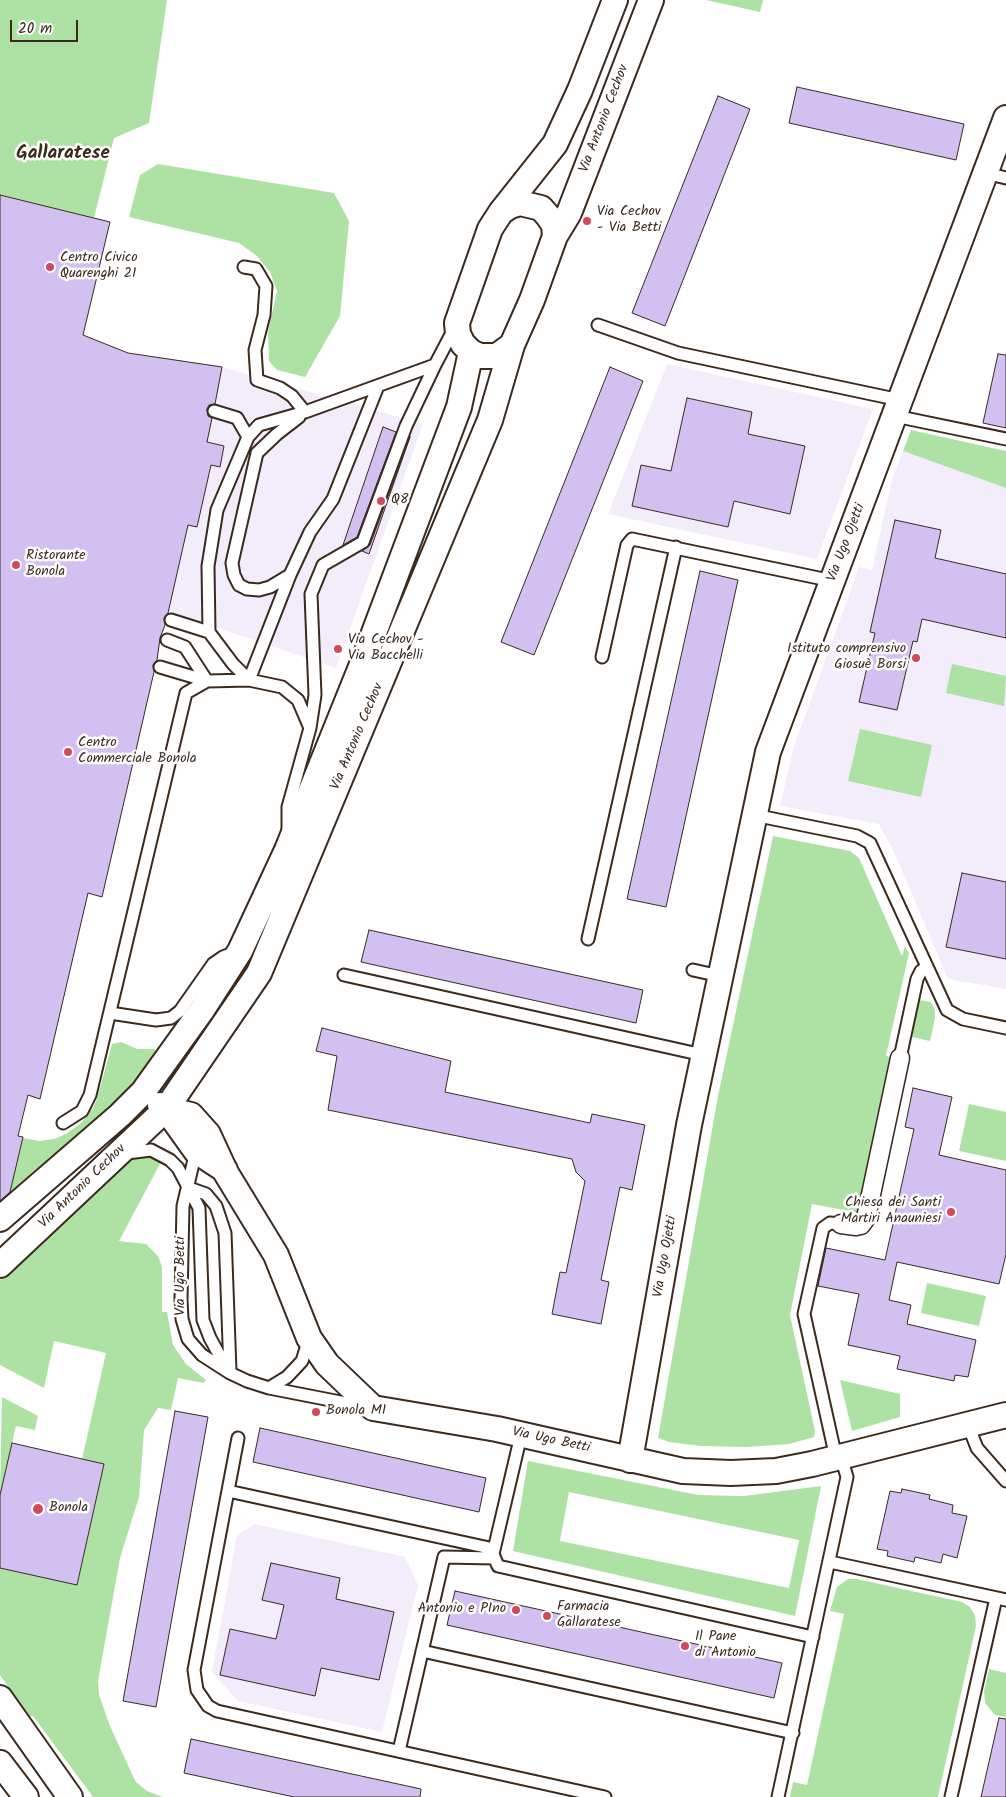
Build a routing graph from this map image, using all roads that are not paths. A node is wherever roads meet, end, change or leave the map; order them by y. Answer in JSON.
{"nodes":[{"id":1,"x":615,"y":0,"type":"edge"},
{"id":2,"x":651,"y":0,"type":"edge"},
{"id":3,"x":1006,"y":118,"type":"edge"},
{"id":4,"x":995,"y":175,"type":"edge"},
{"id":5,"x":501,"y":212,"type":"junction"},
{"id":6,"x":555,"y":236,"type":"junction"},
{"id":7,"x":244,"y":267,"type":"dead end"},
{"id":8,"x":457,"y":323,"type":"junction"},
{"id":9,"x":598,"y":325,"type":"dead end"},
{"id":10,"x":512,"y":345,"type":"junction"},
{"id":11,"x":471,"y":352,"type":"junction"},
{"id":12,"x":435,"y":365,"type":"junction"},
{"id":13,"x":378,"y":386,"type":"junction"},
{"id":14,"x":897,"y":408,"type":"junction"},
{"id":15,"x":214,"y":411,"type":"dead end"},
{"id":16,"x":305,"y":412,"type":"junction"},
{"id":17,"x":248,"y":437,"type":"junction"},
{"id":18,"x":1006,"y":440,"type":"edge"},
{"id":19,"x":676,"y":547,"type":"junction"},
{"id":20,"x":290,"y":574,"type":"junction"},
{"id":21,"x":833,"y":581,"type":"junction"},
{"id":22,"x":170,"y":620,"type":"dead end"},
{"id":23,"x":209,"y":632,"type":"junction"},
{"id":24,"x":166,"y":640,"type":"dead end"},
{"id":25,"x":602,"y":657,"type":"dead end"},
{"id":26,"x":160,"y":667,"type":"dead end"},
{"id":27,"x":207,"y":680,"type":"junction"},
{"id":28,"x":249,"y":680,"type":"junction"},
{"id":29,"x":310,"y":728,"type":"junction"},
{"id":30,"x":754,"y":815,"type":"junction"},
{"id":31,"x":287,"y":850,"type":"junction"},
{"id":32,"x":588,"y":940,"type":"dead end"},
{"id":33,"x":240,"y":951,"type":"junction"},
{"id":34,"x":926,"y":967,"type":"junction"},
{"id":35,"x":693,"y":970,"type":"dead end"},
{"id":36,"x":344,"y":975,"type":"dead end"},
{"id":37,"x":720,"y":976,"type":"junction"},
{"id":38,"x":110,"y":1013,"type":"junction"},
{"id":39,"x":1006,"y":1028,"type":"edge"},
{"id":40,"x":703,"y":1055,"type":"junction"},
{"id":41,"x":900,"y":1058,"type":"joint"},
{"id":42,"x":143,"y":1092,"type":"junction"},
{"id":43,"x":166,"y":1109,"type":"junction"},
{"id":44,"x":63,"y":1123,"type":"dead end"},
{"id":45,"x":196,"y":1151,"type":"junction"},
{"id":46,"x":109,"y":1162,"type":"junction"},
{"id":47,"x":225,"y":1170,"type":"junction"},
{"id":48,"x":188,"y":1188,"type":"junction"},
{"id":49,"x":0,"y":1219,"type":"edge"},
{"id":50,"x":840,"y":1224,"type":"joint"},
{"id":51,"x":0,"y":1265,"type":"edge"},
{"id":52,"x":309,"y":1338,"type":"junction"},
{"id":53,"x":230,"y":1373,"type":"junction"},
{"id":54,"x":269,"y":1388,"type":"junction"},
{"id":55,"x":373,"y":1408,"type":"junction"},
{"id":56,"x":1006,"y":1415,"type":"edge"},
{"id":57,"x":968,"y":1425,"type":"junction"},
{"id":58,"x":521,"y":1435,"type":"junction"},
{"id":59,"x":238,"y":1438,"type":"dead end"},
{"id":60,"x":839,"y":1458,"type":"junction"},
{"id":61,"x":630,"y":1460,"type":"junction"},
{"id":62,"x":1006,"y":1481,"type":"edge"},
{"id":63,"x":228,"y":1491,"type":"junction"},
{"id":64,"x":494,"y":1554,"type":"junction"},
{"id":65,"x":830,"y":1562,"type":"junction"},
{"id":66,"x":1001,"y":1599,"type":"edge"},
{"id":67,"x":813,"y":1637,"type":"junction"},
{"id":68,"x":422,"y":1652,"type":"junction"},
{"id":69,"x":0,"y":1698,"type":"edge"},
{"id":70,"x":792,"y":1733,"type":"junction"},
{"id":71,"x":399,"y":1751,"type":"junction"},
{"id":72,"x":0,"y":1763,"type":"edge"},
{"id":73,"x":26,"y":1797,"type":"edge"},
{"id":74,"x":70,"y":1797,"type":"edge"},
{"id":75,"x":605,"y":1797,"type":"edge"},
{"id":76,"x":778,"y":1797,"type":"edge"},
{"id":77,"x":951,"y":1797,"type":"edge"}],
"edges":[{"from":1,"to":5,"type":"street"},
{"from":2,"to":6,"type":"street","name":"Via Antonio Cechov"},
{"from":3,"to":4,"type":"street","name":"Via Ugo Ojetti"},
{"from":4,"to":14,"type":"street","name":"Via Ugo Ojetti"},
{"from":5,"to":6,"type":"street"},
{"from":5,"to":8,"type":"street"},
{"from":6,"to":10,"type":"street","name":"Via Antonio Cechov"},
{"from":7,"to":16,"type":"lane"},
{"from":8,"to":11,"type":"street"},
{"from":8,"to":12,"type":"lane","name":"Via Antonio Cechov"},
{"from":9,"to":14,"type":"lane"},
{"from":10,"to":11,"type":"street"},
{"from":10,"to":43,"type":"street","name":"Via Antonio Cechov"},
{"from":11,"to":31,"type":"street","name":"Via Antonio Cechov"},
{"from":12,"to":13,"type":"lane"},
{"from":12,"to":29,"type":"lane","name":"Via Antonio Cechov"},
{"from":13,"to":16,"type":"lane"},
{"from":13,"to":20,"type":"lane"},
{"from":14,"to":18,"type":"lane"},
{"from":14,"to":21,"type":"street","name":"Via Ugo Ojetti"},
{"from":15,"to":17,"type":"lane"},
{"from":16,"to":17,"type":"lane"},
{"from":16,"to":20,"type":"lane"},
{"from":17,"to":23,"type":"lane"},
{"from":19,"to":21,"type":"lane"},
{"from":19,"to":25,"type":"lane"},
{"from":19,"to":32,"type":"lane"},
{"from":20,"to":28,"type":"lane"},
{"from":21,"to":30,"type":"street","name":"Via Ugo Ojetti"},
{"from":22,"to":23,"type":"lane"},
{"from":23,"to":28,"type":"lane"},
{"from":24,"to":27,"type":"lane"},
{"from":26,"to":27,"type":"lane"},
{"from":27,"to":28,"type":"lane"},
{"from":27,"to":38,"type":"lane"},
{"from":28,"to":29,"type":"lane"},
{"from":29,"to":31,"type":"lane","name":"Via Antonio Cechov"},
{"from":30,"to":34,"type":"lane"},
{"from":30,"to":37,"type":"street","name":"Via Ugo Ojetti"},
{"from":31,"to":33,"type":"street","name":"Via Antonio Cechov"},
{"from":33,"to":38,"type":"lane"},
{"from":33,"to":42,"type":"street","name":"Via Antonio Cechov"},
{"from":34,"to":39,"type":"lane"},
{"from":34,"to":41,"type":"lane"},
{"from":35,"to":37,"type":"lane"},
{"from":36,"to":40,"type":"lane"},
{"from":37,"to":40,"type":"street","name":"Via Ugo Ojetti"},
{"from":38,"to":44,"type":"lane"},
{"from":40,"to":61,"type":"street","name":"Via Ugo Ojetti"},
{"from":41,"to":50,"type":"street"},
{"from":42,"to":43,"type":"street"},
{"from":42,"to":49,"type":"street","name":"Via Antonio Cechov"},
{"from":43,"to":45,"type":"street"},
{"from":43,"to":46,"type":"street","name":"Via Antonio Cechov"},
{"from":43,"to":47,"type":"street"},
{"from":45,"to":47,"type":"street"},
{"from":45,"to":48,"type":"lane"},
{"from":46,"to":48,"type":"lane","name":"Via Ugo Betti"},
{"from":46,"to":51,"type":"street","name":"Via Antonio Cechov"},
{"from":47,"to":52,"type":"street"},
{"from":48,"to":53,"type":"lane","name":"Via Ugo Betti"},
{"from":48,"to":53,"type":"lane"},
{"from":48,"to":53,"type":"lane","name":"Via Ugo Betti"},
{"from":50,"to":60,"type":"lane"},
{"from":52,"to":54,"type":"lane"},
{"from":52,"to":55,"type":"street"},
{"from":53,"to":54,"type":"lane","name":"Via Ugo Betti"},
{"from":54,"to":55,"type":"lane","name":"Via Ugo Betti"},
{"from":55,"to":58,"type":"street","name":"Via Ugo Betti"},
{"from":56,"to":57,"type":"street","name":"Via Ugo Betti"},
{"from":57,"to":60,"type":"street","name":"Via Ugo Betti"},
{"from":57,"to":62,"type":"lane"},
{"from":58,"to":61,"type":"street","name":"Via Ugo Betti"},
{"from":58,"to":64,"type":"lane"},
{"from":59,"to":63,"type":"lane"},
{"from":60,"to":61,"type":"street","name":"Via Ugo Betti"},
{"from":60,"to":65,"type":"lane"},
{"from":63,"to":64,"type":"lane"},
{"from":63,"to":71,"type":"lane"},
{"from":64,"to":67,"type":"lane"},
{"from":64,"to":68,"type":"lane"},
{"from":65,"to":66,"type":"lane"},
{"from":65,"to":67,"type":"lane"},
{"from":66,"to":77,"type":"lane"},
{"from":67,"to":70,"type":"lane"},
{"from":68,"to":70,"type":"lane"},
{"from":68,"to":71,"type":"lane"},
{"from":69,"to":74,"type":"street"},
{"from":70,"to":76,"type":"lane"},
{"from":71,"to":75,"type":"lane"},
{"from":72,"to":73,"type":"street"}]}
